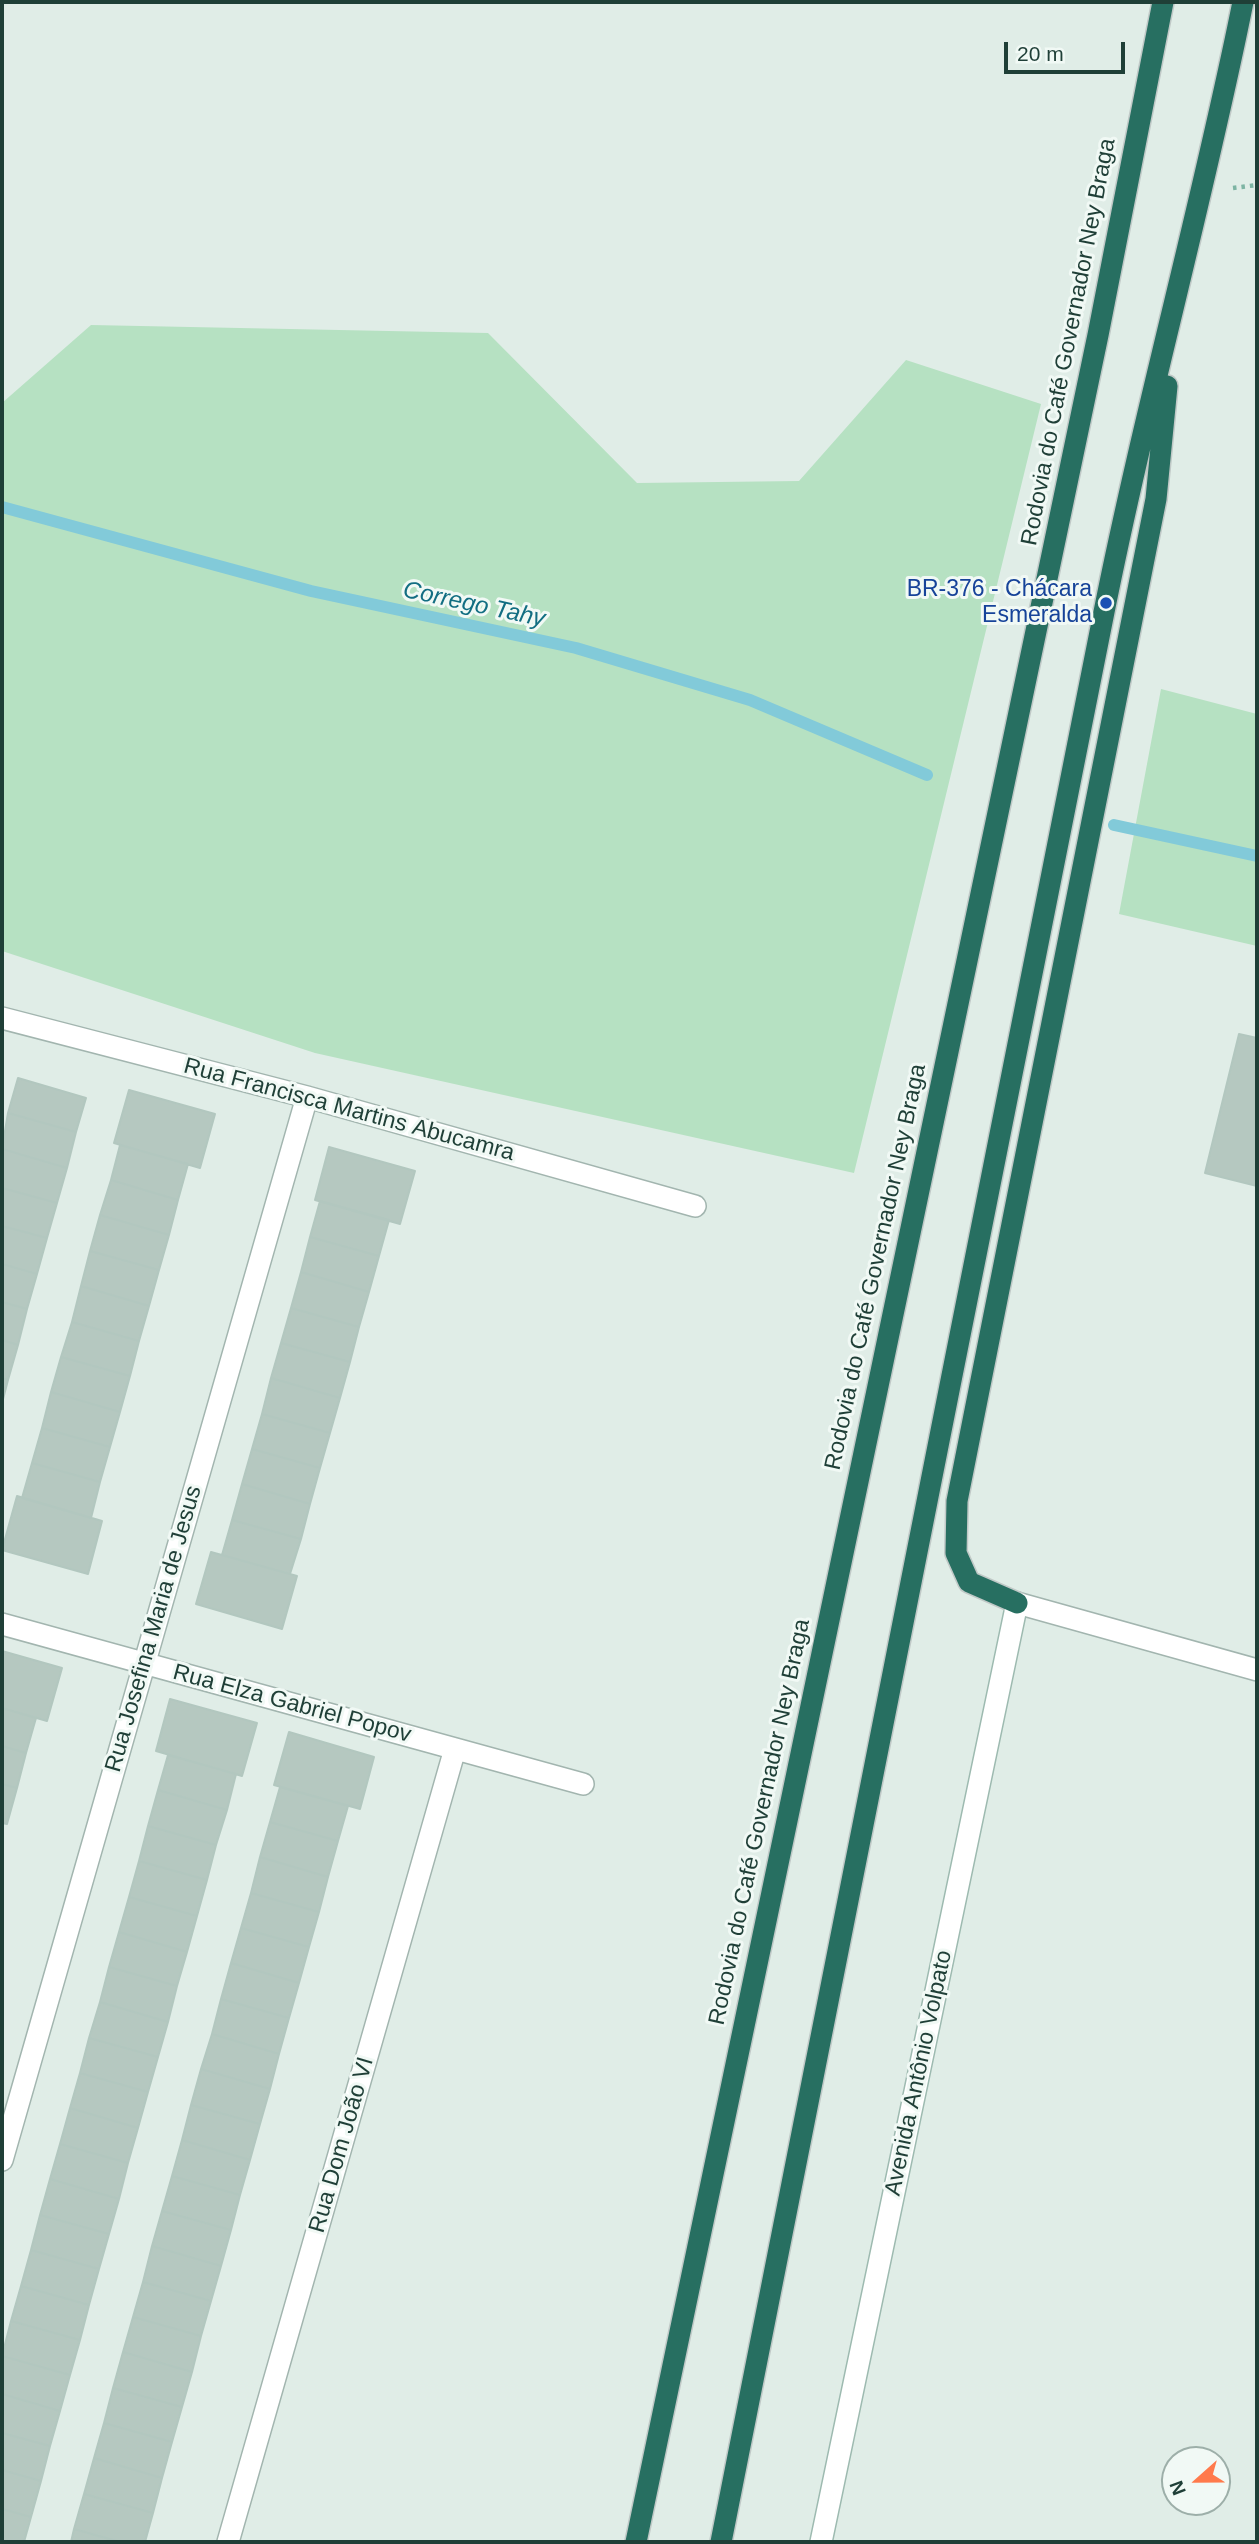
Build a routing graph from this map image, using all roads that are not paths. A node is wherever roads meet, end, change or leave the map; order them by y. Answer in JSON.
{"nodes":[{"id":1,"x":1163,"y":2,"type":"edge"},
{"id":2,"x":1243,"y":2,"type":"edge"},
{"id":3,"x":1180,"y":276,"type":"junction"},
{"id":4,"x":2,"y":1018,"type":"edge"},
{"id":5,"x":307,"y":1097,"type":"junction"},
{"id":6,"x":695,"y":1206,"type":"dead end"},
{"id":7,"x":1017,"y":1603,"type":"junction"},
{"id":8,"x":2,"y":1624,"type":"edge"},
{"id":9,"x":145,"y":1663,"type":"junction"},
{"id":10,"x":1257,"y":1670,"type":"edge"},
{"id":11,"x":455,"y":1749,"type":"junction"},
{"id":12,"x":583,"y":1784,"type":"dead end"},
{"id":13,"x":2,"y":2160,"type":"edge"},
{"id":14,"x":228,"y":2542,"type":"edge"},
{"id":15,"x":636,"y":2542,"type":"edge"},
{"id":16,"x":721,"y":2542,"type":"edge"},
{"id":17,"x":821,"y":2542,"type":"edge"}],
"edges":[{"from":1,"to":15,"type":"highway","name":"Rodovia do Café Governador Ney Braga"},
{"from":2,"to":3,"type":"highway"},
{"from":3,"to":7,"type":"highway"},
{"from":3,"to":16,"type":"highway"},
{"from":4,"to":5,"type":"street","name":"Rua Francisca Martins Abucamra"},
{"from":5,"to":6,"type":"street","name":"Rua Francisca Martins Abucamra"},
{"from":5,"to":9,"type":"street","name":"Rua Josefina Maria de Jesus"},
{"from":7,"to":10,"type":"street"},
{"from":7,"to":17,"type":"street","name":"Avenida Antônio Volpato"},
{"from":8,"to":9,"type":"street","name":"Rua Elza Gabriel Popov"},
{"from":9,"to":11,"type":"street","name":"Rua Elza Gabriel Popov"},
{"from":9,"to":13,"type":"street","name":"Rua Josefina Maria de Jesus"},
{"from":11,"to":12,"type":"street","name":"Rua Elza Gabriel Popov"},
{"from":11,"to":14,"type":"street","name":"Rua Dom João VI"}]}
